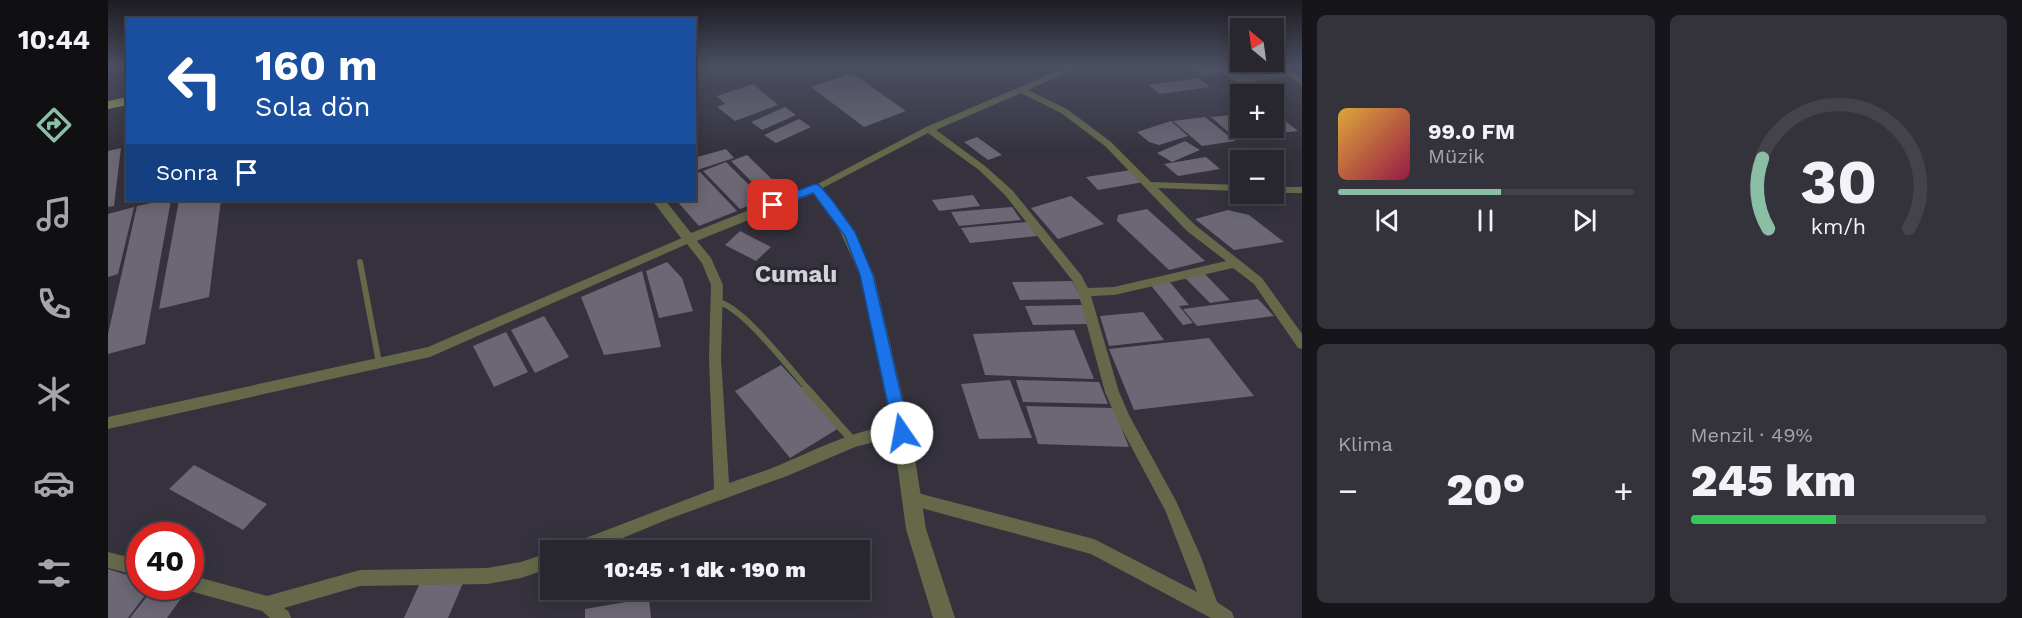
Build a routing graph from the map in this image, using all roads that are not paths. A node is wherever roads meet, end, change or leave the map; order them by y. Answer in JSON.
{"nodes":[{"id":1,"x":1010,"y":95,"type":"edge"},
{"id":2,"x":1032,"y":95,"type":"edge"},
{"id":3,"x":126,"y":101,"type":"edge"},
{"id":4,"x":108,"y":105,"type":"edge"},
{"id":5,"x":929,"y":129,"type":"junction"},
{"id":6,"x":1151,"y":185,"type":"junction"},
{"id":7,"x":815,"y":188,"type":"junction"},
{"id":8,"x":1230,"y":188,"type":"edge"},
{"id":9,"x":1284,"y":190,"type":"edge"},
{"id":10,"x":1302,"y":190,"type":"edge"},
{"id":11,"x":659,"y":201,"type":"edge"},
{"id":12,"x":689,"y":239,"type":"junction"},
{"id":13,"x":360,"y":262,"type":"dead end"},
{"id":14,"x":1236,"y":263,"type":"junction"},
{"id":15,"x":1084,"y":292,"type":"junction"},
{"id":16,"x":718,"y":302,"type":"junction"},
{"id":17,"x":1302,"y":344,"type":"edge"},
{"id":18,"x":379,"y":364,"type":"junction"},
{"id":19,"x":108,"y":423,"type":"edge"},
{"id":20,"x":902,"y":433,"type":"junction"},
{"id":21,"x":854,"y":441,"type":"junction"},
{"id":22,"x":722,"y":492,"type":"junction"},
{"id":23,"x":910,"y":498,"type":"junction"},
{"id":24,"x":601,"y":540,"type":"edge"},
{"id":25,"x":108,"y":560,"type":"edge"},
{"id":26,"x":540,"y":563,"type":"edge"},
{"id":27,"x":126,"y":564,"type":"edge"},
{"id":28,"x":204,"y":587,"type":"edge"},
{"id":29,"x":267,"y":604,"type":"junction"},
{"id":30,"x":1211,"y":608,"type":"junction"},
{"id":31,"x":283,"y":618,"type":"edge"},
{"id":32,"x":944,"y":618,"type":"edge"},
{"id":33,"x":1226,"y":618,"type":"edge"}],
"edges":[{"from":1,"to":5,"type":"street"},
{"from":2,"to":6,"type":"street"},
{"from":3,"to":4,"type":"highway"},
{"from":5,"to":7,"type":"street"},
{"from":5,"to":15,"type":"street"},
{"from":6,"to":8,"type":"street"},
{"from":6,"to":14,"type":"street"},
{"from":7,"to":12,"type":"street"},
{"from":7,"to":20,"type":"street"},
{"from":9,"to":10,"type":"street"},
{"from":11,"to":12,"type":"street"},
{"from":12,"to":16,"type":"street"},
{"from":12,"to":18,"type":"street"},
{"from":13,"to":18,"type":"lane"},
{"from":14,"to":15,"type":"street"},
{"from":14,"to":17,"type":"street"},
{"from":15,"to":30,"type":"street"},
{"from":16,"to":21,"type":"lane"},
{"from":16,"to":22,"type":"street"},
{"from":18,"to":19,"type":"street"},
{"from":20,"to":21,"type":"street"},
{"from":20,"to":23,"type":"street"},
{"from":21,"to":22,"type":"street"},
{"from":22,"to":24,"type":"street"},
{"from":23,"to":30,"type":"street"},
{"from":23,"to":32,"type":"street"},
{"from":25,"to":27,"type":"street"},
{"from":26,"to":29,"type":"street"},
{"from":28,"to":29,"type":"street"},
{"from":29,"to":31,"type":"street"},
{"from":30,"to":33,"type":"street"}]}
